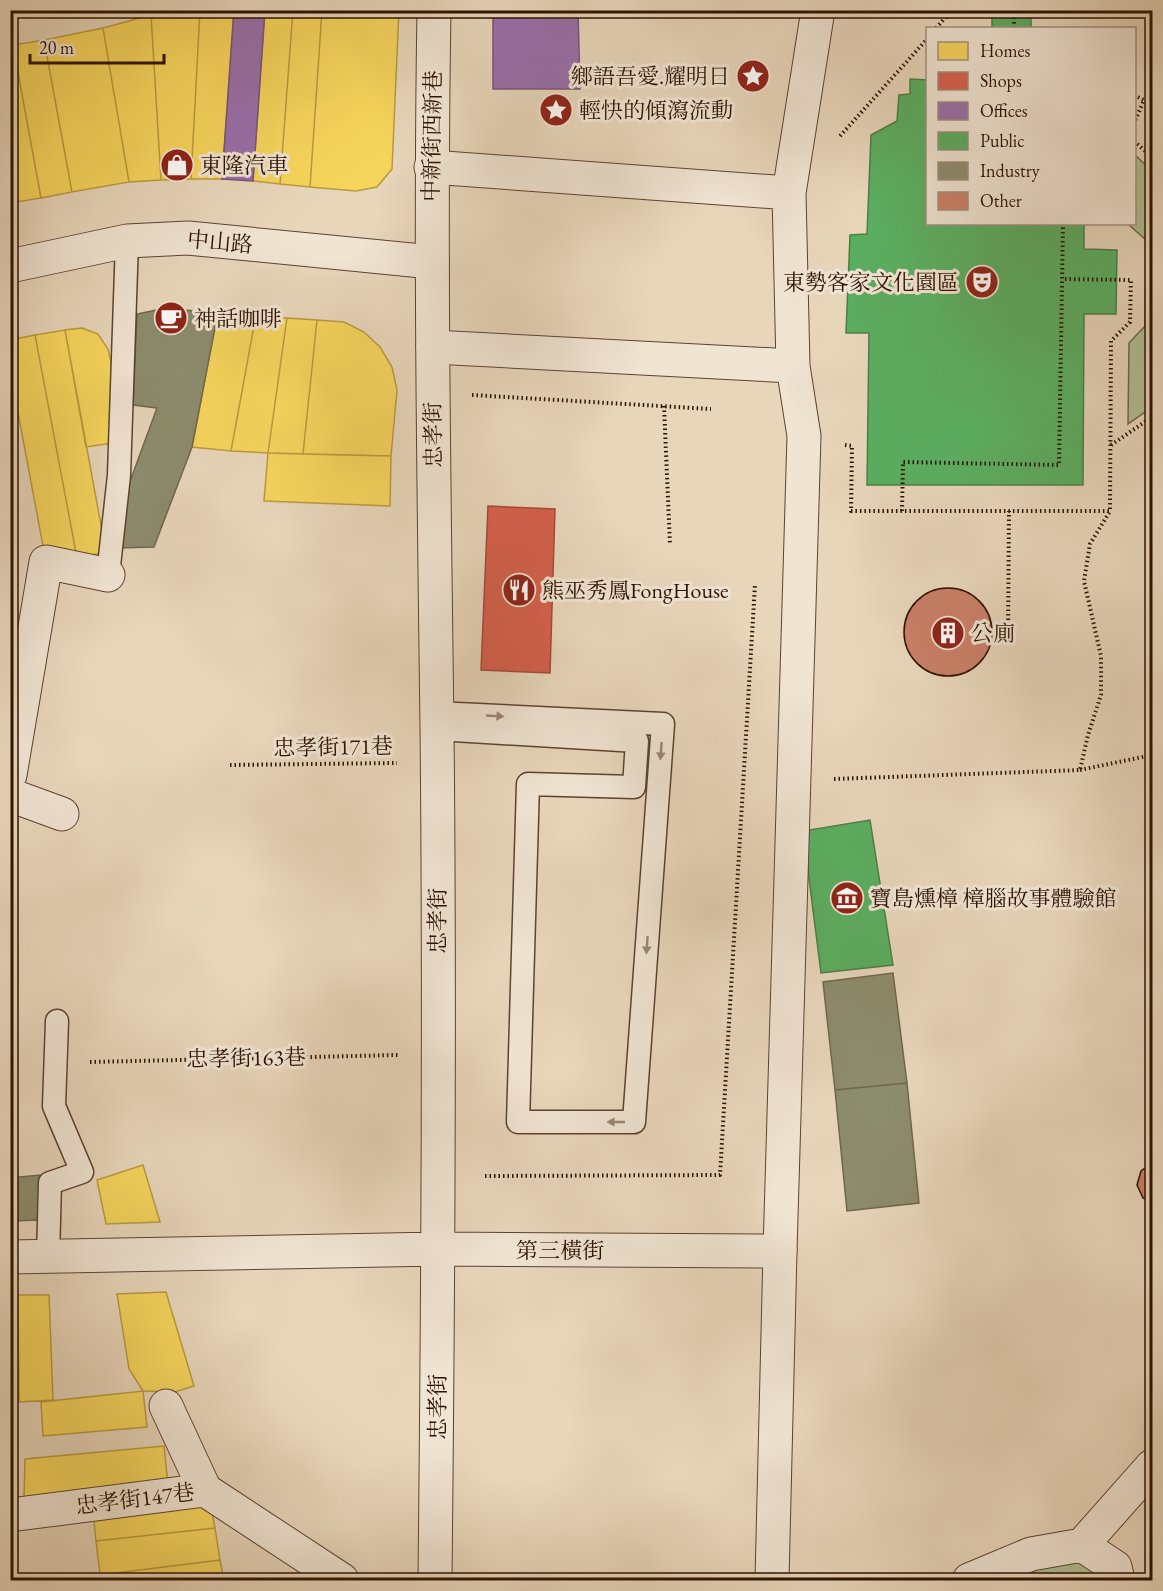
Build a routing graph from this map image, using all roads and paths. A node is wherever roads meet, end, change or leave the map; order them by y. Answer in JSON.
{"nodes":[{"id":1,"x":434,"y":10,"type":"edge"},
{"id":2,"x":818,"y":10,"type":"edge"},
{"id":3,"x":952,"y":10,"type":"edge"},
{"id":4,"x":1014,"y":10,"type":"edge"},
{"id":5,"x":937,"y":27,"type":"edge"},
{"id":6,"x":1014,"y":27,"type":"edge"},
{"id":7,"x":926,"y":39,"type":"edge"},
{"id":8,"x":1136,"y":96,"type":"edge"},
{"id":9,"x":1136,"y":118,"type":"edge"},
{"id":10,"x":835,"y":141,"type":"dead end"},
{"id":11,"x":1136,"y":143,"type":"edge"},
{"id":12,"x":1152,"y":157,"type":"edge"},
{"id":13,"x":431,"y":167,"type":"junction"},
{"id":14,"x":789,"y":193,"type":"junction"},
{"id":15,"x":1064,"y":225,"type":"edge"},
{"id":16,"x":127,"y":241,"type":"junction"},
{"id":17,"x":432,"y":262,"type":"junction"},
{"id":18,"x":10,"y":266,"type":"edge"},
{"id":19,"x":1064,"y":279,"type":"junction"},
{"id":20,"x":433,"y":346,"type":"junction"},
{"id":21,"x":793,"y":366,"type":"junction"},
{"id":22,"x":433,"y":393,"type":"junction"},
{"id":23,"x":664,"y":406,"type":"junction"},
{"id":24,"x":711,"y":409,"type":"dead end"},
{"id":25,"x":1152,"y":417,"type":"edge"},
{"id":26,"x":804,"y":436,"type":"junction"},
{"id":27,"x":1110,"y":445,"type":"junction"},
{"id":28,"x":902,"y":511,"type":"junction"},
{"id":29,"x":1009,"y":512,"type":"junction"},
{"id":30,"x":1110,"y":512,"type":"junction"},
{"id":31,"x":670,"y":545,"type":"dead end"},
{"id":32,"x":108,"y":575,"type":"joint"},
{"id":33,"x":755,"y":584,"type":"dead end"},
{"id":34,"x":992,"y":640,"type":"dead end"},
{"id":35,"x":436,"y":721,"type":"junction"},
{"id":36,"x":1152,"y":755,"type":"edge"},
{"id":37,"x":436,"y":762,"type":"junction"},
{"id":38,"x":230,"y":765,"type":"dead end"},
{"id":39,"x":1080,"y":770,"type":"junction"},
{"id":40,"x":10,"y":775,"type":"edge"},
{"id":41,"x":794,"y":780,"type":"junction"},
{"id":42,"x":10,"y":795,"type":"edge"},
{"id":43,"x":62,"y":814,"type":"dead end"},
{"id":44,"x":57,"y":1021,"type":"dead end"},
{"id":45,"x":437,"y":1054,"type":"junction"},
{"id":46,"x":55,"y":1064,"type":"junction"},
{"id":47,"x":485,"y":1176,"type":"dead end"},
{"id":48,"x":438,"y":1249,"type":"junction"},
{"id":49,"x":780,"y":1251,"type":"junction"},
{"id":50,"x":10,"y":1257,"type":"edge"},
{"id":51,"x":48,"y":1257,"type":"junction"},
{"id":52,"x":166,"y":1406,"type":"dead end"},
{"id":53,"x":1152,"y":1467,"type":"edge"},
{"id":54,"x":205,"y":1490,"type":"junction"},
{"id":55,"x":10,"y":1515,"type":"edge"},
{"id":56,"x":1082,"y":1545,"type":"junction"},
{"id":57,"x":342,"y":1581,"type":"edge"},
{"id":58,"x":435,"y":1581,"type":"edge"},
{"id":59,"x":772,"y":1581,"type":"edge"},
{"id":60,"x":969,"y":1581,"type":"edge"},
{"id":61,"x":1118,"y":1581,"type":"edge"}],
"edges":[{"from":1,"to":13,"type":"street","name":"中新街西新巷"},
{"from":2,"to":14,"type":"street"},
{"from":3,"to":5,"type":"path"},
{"from":4,"to":6,"type":"path"},
{"from":7,"to":10,"type":"path"},
{"from":8,"to":9,"type":"path"},
{"from":11,"to":12,"type":"path"},
{"from":13,"to":14,"type":"street"},
{"from":13,"to":17,"type":"street","name":"中新街西新巷"},
{"from":14,"to":21,"type":"street"},
{"from":15,"to":19,"type":"path"},
{"from":16,"to":17,"type":"street","name":"中山路"},
{"from":16,"to":18,"type":"street","name":"中山路"},
{"from":16,"to":32,"type":"lane"},
{"from":17,"to":20,"type":"street","name":"忠孝街"},
{"from":19,"to":27,"type":"path"},
{"from":19,"to":28,"type":"path"},
{"from":20,"to":21,"type":"street"},
{"from":20,"to":22,"type":"street","name":"忠孝街"},
{"from":21,"to":26,"type":"street"},
{"from":22,"to":23,"type":"path"},
{"from":22,"to":35,"type":"street","name":"忠孝街"},
{"from":23,"to":24,"type":"path"},
{"from":23,"to":31,"type":"path"},
{"from":25,"to":27,"type":"path"},
{"from":26,"to":28,"type":"path"},
{"from":26,"to":41,"type":"street"},
{"from":27,"to":30,"type":"path"},
{"from":28,"to":29,"type":"path"},
{"from":29,"to":30,"type":"path"},
{"from":29,"to":34,"type":"path"},
{"from":30,"to":39,"type":"path"},
{"from":32,"to":40,"type":"street"},
{"from":33,"to":47,"type":"path"},
{"from":35,"to":35,"type":"lane","one_way":true},
{"from":35,"to":37,"type":"street","name":"忠孝街"},
{"from":36,"to":39,"type":"path"},
{"from":37,"to":38,"type":"path","name":"忠孝街171巷"},
{"from":37,"to":45,"type":"street","name":"忠孝街"},
{"from":39,"to":41,"type":"path"},
{"from":41,"to":49,"type":"street"},
{"from":42,"to":43,"type":"street"},
{"from":44,"to":46,"type":"lane"},
{"from":45,"to":46,"type":"path","name":"忠孝街163巷"},
{"from":45,"to":48,"type":"street","name":"忠孝街"},
{"from":46,"to":51,"type":"lane"},
{"from":48,"to":49,"type":"street","name":"第三橫街"},
{"from":48,"to":51,"type":"street","name":"第三橫街"},
{"from":48,"to":58,"type":"street","name":"忠孝街"},
{"from":49,"to":59,"type":"street"},
{"from":50,"to":51,"type":"street","name":"第三橫街"},
{"from":52,"to":54,"type":"street"},
{"from":53,"to":56,"type":"street"},
{"from":54,"to":55,"type":"street","name":"忠孝街147巷"},
{"from":54,"to":57,"type":"street","name":"忠孝街147巷"},
{"from":56,"to":60,"type":"street"},
{"from":56,"to":61,"type":"street"}]}
